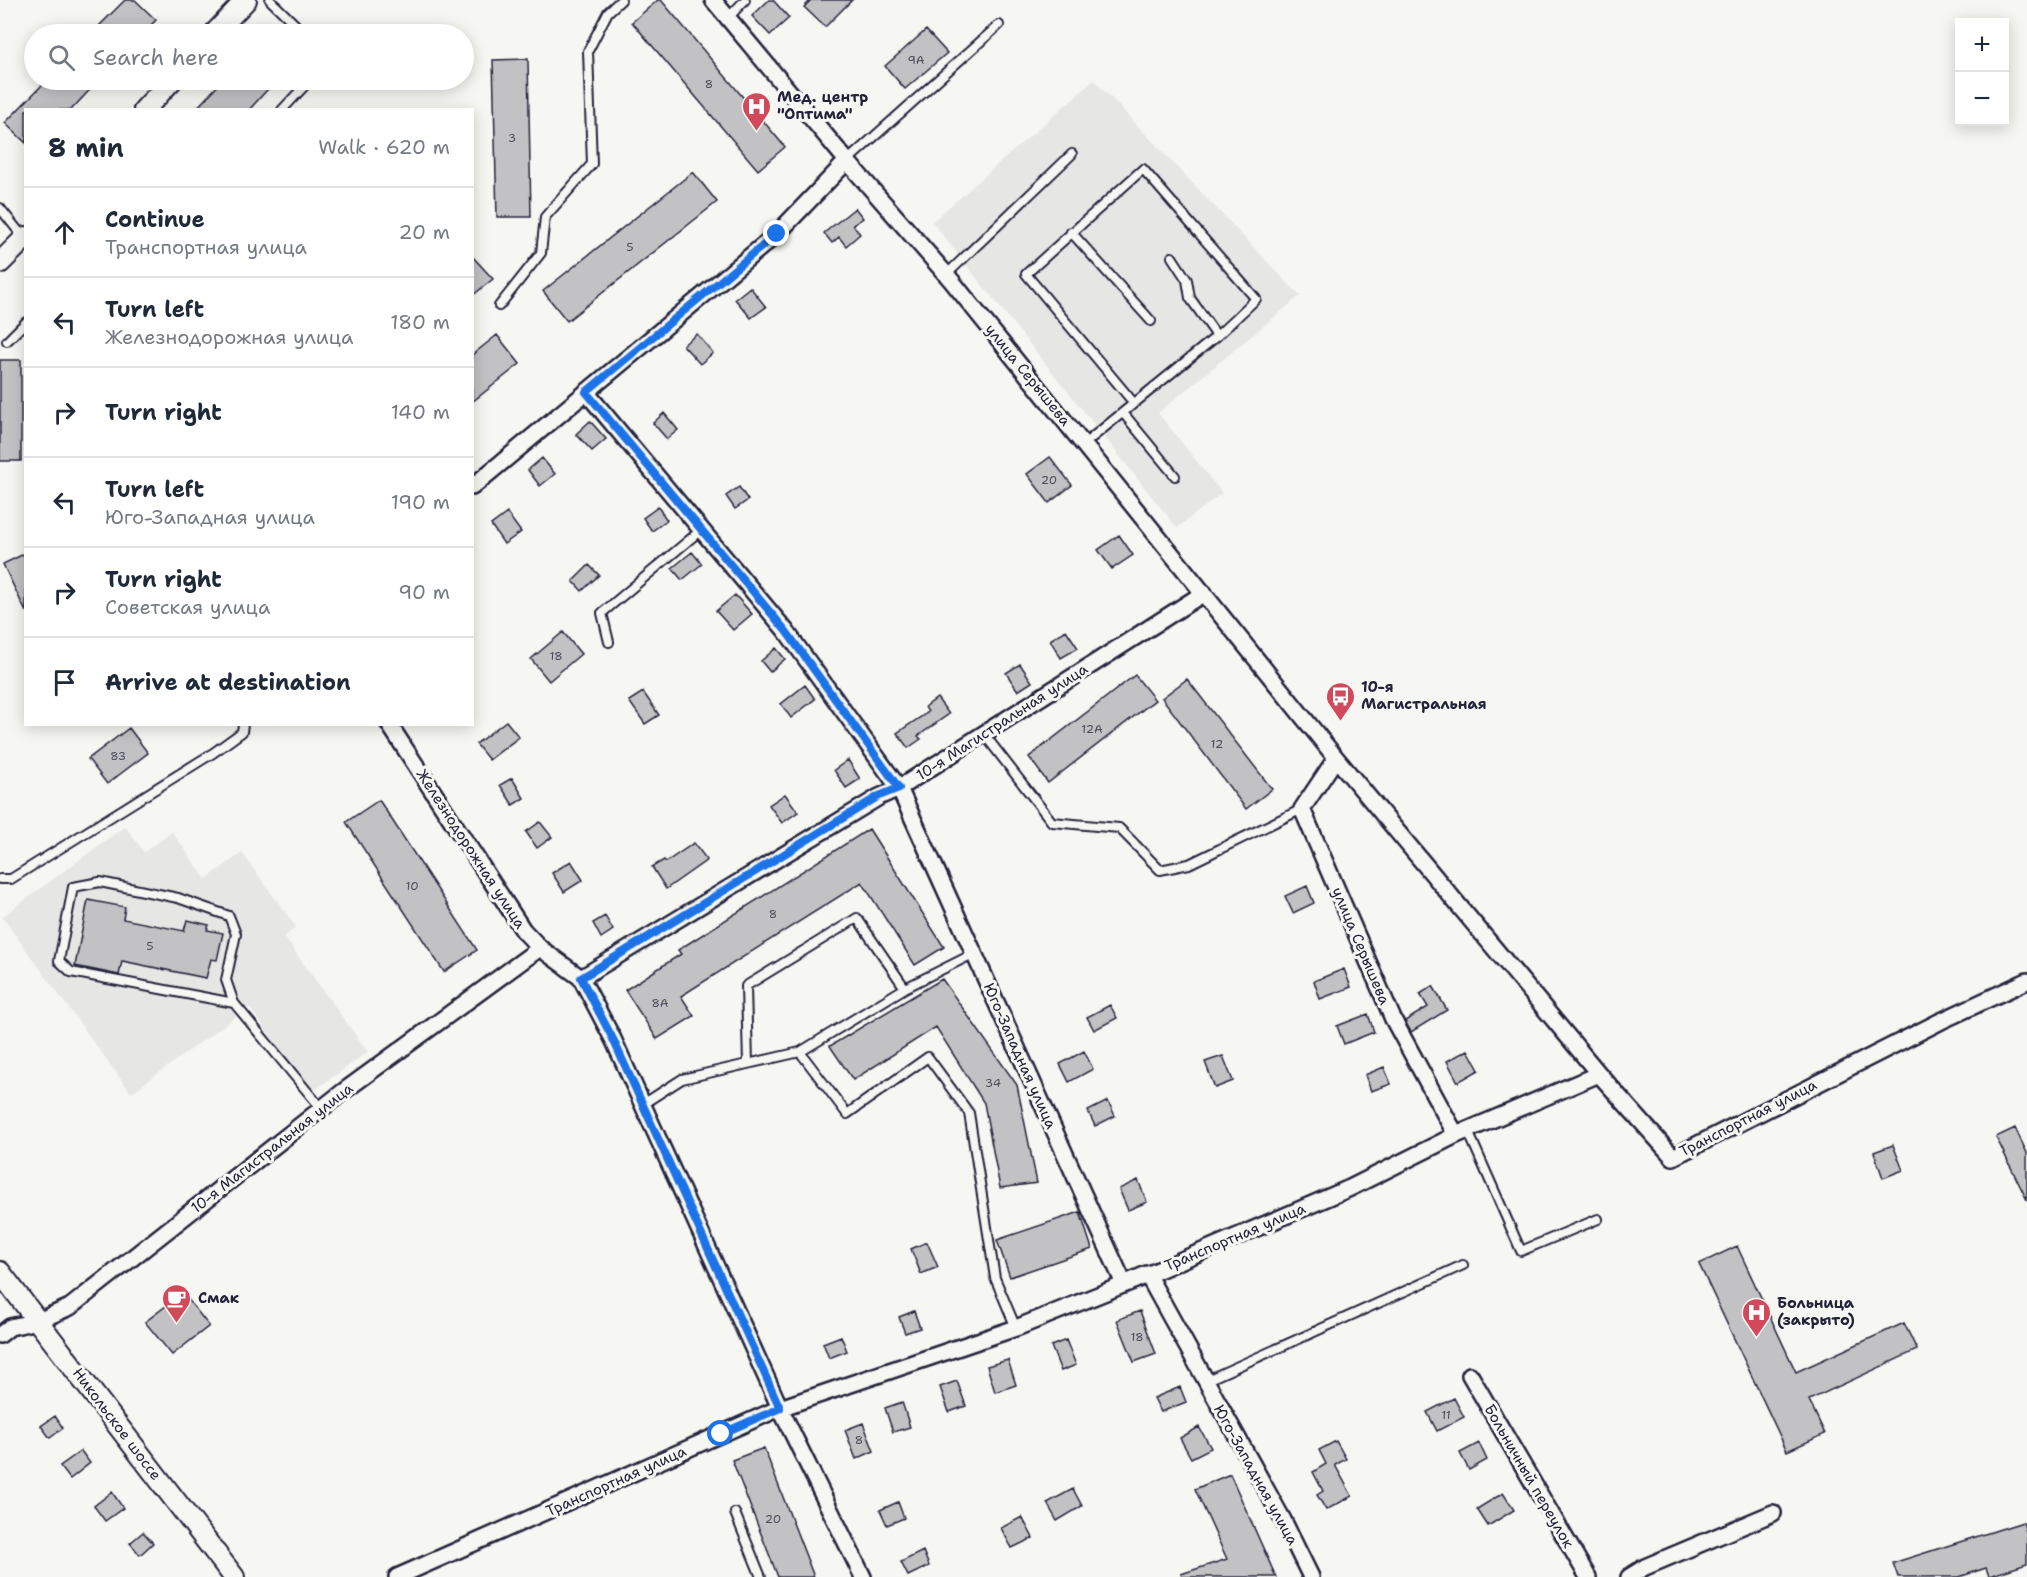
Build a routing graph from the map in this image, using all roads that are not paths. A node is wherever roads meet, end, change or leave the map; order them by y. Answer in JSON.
{"nodes":[{"id":1,"x":270,"y":0,"type":"edge"},
{"id":2,"x":621,"y":0,"type":"edge"},
{"id":3,"x":713,"y":0,"type":"edge"},
{"id":4,"x":746,"y":0,"type":"edge"},
{"id":5,"x":242,"y":2,"type":"edge"},
{"id":6,"x":728,"y":18,"type":"junction"},
{"id":7,"x":223,"y":24,"type":"edge"},
{"id":8,"x":295,"y":24,"type":"edge"},
{"id":9,"x":999,"y":25,"type":"dead end"},
{"id":10,"x":163,"y":90,"type":"edge"},
{"id":11,"x":301,"y":90,"type":"edge"},
{"id":12,"x":146,"y":108,"type":"edge"},
{"id":13,"x":284,"y":108,"type":"edge"},
{"id":14,"x":1072,"y":154,"type":"dead end"},
{"id":15,"x":846,"y":161,"type":"junction"},
{"id":16,"x":0,"y":208,"type":"edge"},
{"id":17,"x":1071,"y":232,"type":"junction"},
{"id":18,"x":24,"y":238,"type":"edge"},
{"id":19,"x":24,"y":240,"type":"edge"},
{"id":20,"x":1172,"y":257,"type":"dead end"},
{"id":21,"x":0,"y":263,"type":"edge"},
{"id":22,"x":946,"y":275,"type":"junction"},
{"id":23,"x":499,"y":306,"type":"dead end"},
{"id":24,"x":1151,"y":321,"type":"dead end"},
{"id":25,"x":24,"y":324,"type":"edge"},
{"id":26,"x":1217,"y":336,"type":"junction"},
{"id":27,"x":7,"y":341,"type":"dead end"},
{"id":28,"x":586,"y":392,"type":"junction"},
{"id":29,"x":1132,"y":402,"type":"junction"},
{"id":30,"x":1124,"y":414,"type":"junction"},
{"id":31,"x":1084,"y":444,"type":"junction"},
{"id":32,"x":1175,"y":476,"type":"dead end"},
{"id":33,"x":474,"y":485,"type":"edge"},
{"id":34,"x":701,"y":530,"type":"junction"},
{"id":35,"x":1204,"y":593,"type":"junction"},
{"id":36,"x":609,"y":642,"type":"dead end"},
{"id":37,"x":243,"y":726,"type":"edge"},
{"id":38,"x":390,"y":726,"type":"edge"},
{"id":39,"x":984,"y":734,"type":"junction"},
{"id":40,"x":1336,"y":758,"type":"junction"},
{"id":41,"x":899,"y":788,"type":"junction"},
{"id":42,"x":1302,"y":809,"type":"junction"},
{"id":43,"x":0,"y":879,"type":"edge"},
{"id":44,"x":540,"y":948,"type":"junction"},
{"id":45,"x":974,"y":954,"type":"junction"},
{"id":46,"x":581,"y":978,"type":"junction"},
{"id":47,"x":2027,"y":981,"type":"edge"},
{"id":48,"x":905,"y":988,"type":"junction"},
{"id":49,"x":234,"y":1003,"type":"junction"},
{"id":50,"x":800,"y":1052,"type":"junction"},
{"id":51,"x":748,"y":1064,"type":"junction"},
{"id":52,"x":1599,"y":1074,"type":"junction"},
{"id":53,"x":643,"y":1104,"type":"junction"},
{"id":54,"x":321,"y":1108,"type":"junction"},
{"id":55,"x":1462,"y":1133,"type":"junction"},
{"id":56,"x":1598,"y":1219,"type":"dead end"},
{"id":57,"x":1463,"y":1265,"type":"dead end"},
{"id":58,"x":0,"y":1272,"type":"edge"},
{"id":59,"x":1147,"y":1274,"type":"junction"},
{"id":60,"x":1124,"y":1284,"type":"junction"},
{"id":61,"x":38,"y":1320,"type":"junction"},
{"id":62,"x":1016,"y":1328,"type":"junction"},
{"id":63,"x":0,"y":1335,"type":"edge"},
{"id":64,"x":1470,"y":1375,"type":"dead end"},
{"id":65,"x":1204,"y":1381,"type":"junction"},
{"id":66,"x":780,"y":1408,"type":"junction"},
{"id":67,"x":735,"y":1513,"type":"dead end"},
{"id":68,"x":1773,"y":1513,"type":"dead end"},
{"id":69,"x":234,"y":1577,"type":"edge"},
{"id":70,"x":397,"y":1577,"type":"edge"},
{"id":71,"x":761,"y":1577,"type":"edge"},
{"id":72,"x":863,"y":1577,"type":"edge"},
{"id":73,"x":1311,"y":1577,"type":"edge"},
{"id":74,"x":1588,"y":1577,"type":"edge"},
{"id":75,"x":1629,"y":1577,"type":"edge"}],
"edges":[{"from":1,"to":8,"type":"lane"},
{"from":2,"to":23,"type":"lane"},
{"from":3,"to":6,"type":"street","name":"улица Серышева"},
{"from":4,"to":6,"type":"lane"},
{"from":5,"to":7,"type":"street"},
{"from":6,"to":15,"type":"street","name":"улица Серышева"},
{"from":9,"to":15,"type":"lane"},
{"from":10,"to":12,"type":"street"},
{"from":11,"to":13,"type":"lane"},
{"from":14,"to":22,"type":"lane"},
{"from":15,"to":22,"type":"street","name":"улица Серышева"},
{"from":15,"to":28,"type":"street"},
{"from":16,"to":18,"type":"lane"},
{"from":17,"to":24,"type":"lane"},
{"from":17,"to":26,"type":"lane"},
{"from":17,"to":29,"type":"lane"},
{"from":19,"to":21,"type":"street"},
{"from":20,"to":26,"type":"lane"},
{"from":22,"to":31,"type":"street","name":"улица Серышева"},
{"from":25,"to":27,"type":"lane"},
{"from":26,"to":29,"type":"lane"},
{"from":28,"to":33,"type":"street"},
{"from":28,"to":34,"type":"street","name":"Юго-Западная улица"},
{"from":29,"to":30,"type":"lane"},
{"from":30,"to":31,"type":"lane"},
{"from":30,"to":32,"type":"lane"},
{"from":31,"to":35,"type":"street","name":"улица Серышева"},
{"from":34,"to":36,"type":"lane"},
{"from":34,"to":41,"type":"street","name":"Юго-Западная улица"},
{"from":35,"to":39,"type":"street","name":"10-я Магистральная улица"},
{"from":35,"to":40,"type":"street","name":"улица Серышева"},
{"from":37,"to":43,"type":"lane"},
{"from":38,"to":44,"type":"street","name":"Железнодорожная улица"},
{"from":39,"to":41,"type":"street","name":"10-я Магистральная улица"},
{"from":39,"to":42,"type":"lane"},
{"from":40,"to":42,"type":"street"},
{"from":40,"to":52,"type":"street","name":"улица Серышева"},
{"from":41,"to":45,"type":"street","name":"Юго-Западная улица"},
{"from":41,"to":46,"type":"street","name":"10-я Магистральная улица"},
{"from":42,"to":55,"type":"street","name":"улица Серышева"},
{"from":44,"to":46,"type":"street","name":"Железнодорожная улица"},
{"from":44,"to":54,"type":"street","name":"10-я Магистральная улица"},
{"from":45,"to":48,"type":"lane"},
{"from":45,"to":60,"type":"street","name":"Юго-Западная улица"},
{"from":46,"to":53,"type":"street","name":"Железнодорожная улица"},
{"from":47,"to":52,"type":"street","name":"Транспортная улица"},
{"from":48,"to":50,"type":"lane"},
{"from":48,"to":51,"type":"lane"},
{"from":49,"to":49,"type":"lane"},
{"from":49,"to":54,"type":"lane"},
{"from":50,"to":51,"type":"lane"},
{"from":50,"to":62,"type":"lane"},
{"from":51,"to":53,"type":"lane"},
{"from":52,"to":55,"type":"street","name":"Транспортная улица"},
{"from":53,"to":66,"type":"street","name":"Железнодорожная улица"},
{"from":54,"to":61,"type":"street","name":"10-я Магистральная улица"},
{"from":55,"to":56,"type":"lane"},
{"from":55,"to":59,"type":"street","name":"Транспортная улица"},
{"from":57,"to":65,"type":"lane"},
{"from":58,"to":61,"type":"street","name":"Никольское шоссе"},
{"from":59,"to":60,"type":"street","name":"Транспортная улица"},
{"from":59,"to":65,"type":"street","name":"Юго-Западная улица"},
{"from":60,"to":62,"type":"street","name":"Транспортная улица"},
{"from":61,"to":63,"type":"street","name":"10-я Магистральная улица"},
{"from":61,"to":69,"type":"street","name":"Никольское шоссе"},
{"from":62,"to":66,"type":"street","name":"Транспортная улица"},
{"from":64,"to":74,"type":"street","name":"Больничный переулок"},
{"from":65,"to":73,"type":"street","name":"Юго-Западная улица"},
{"from":66,"to":70,"type":"street","name":"Транспортная улица"},
{"from":66,"to":72,"type":"street","name":"Железнодорожная улица"},
{"from":67,"to":71,"type":"lane"},
{"from":68,"to":75,"type":"street"}]}
